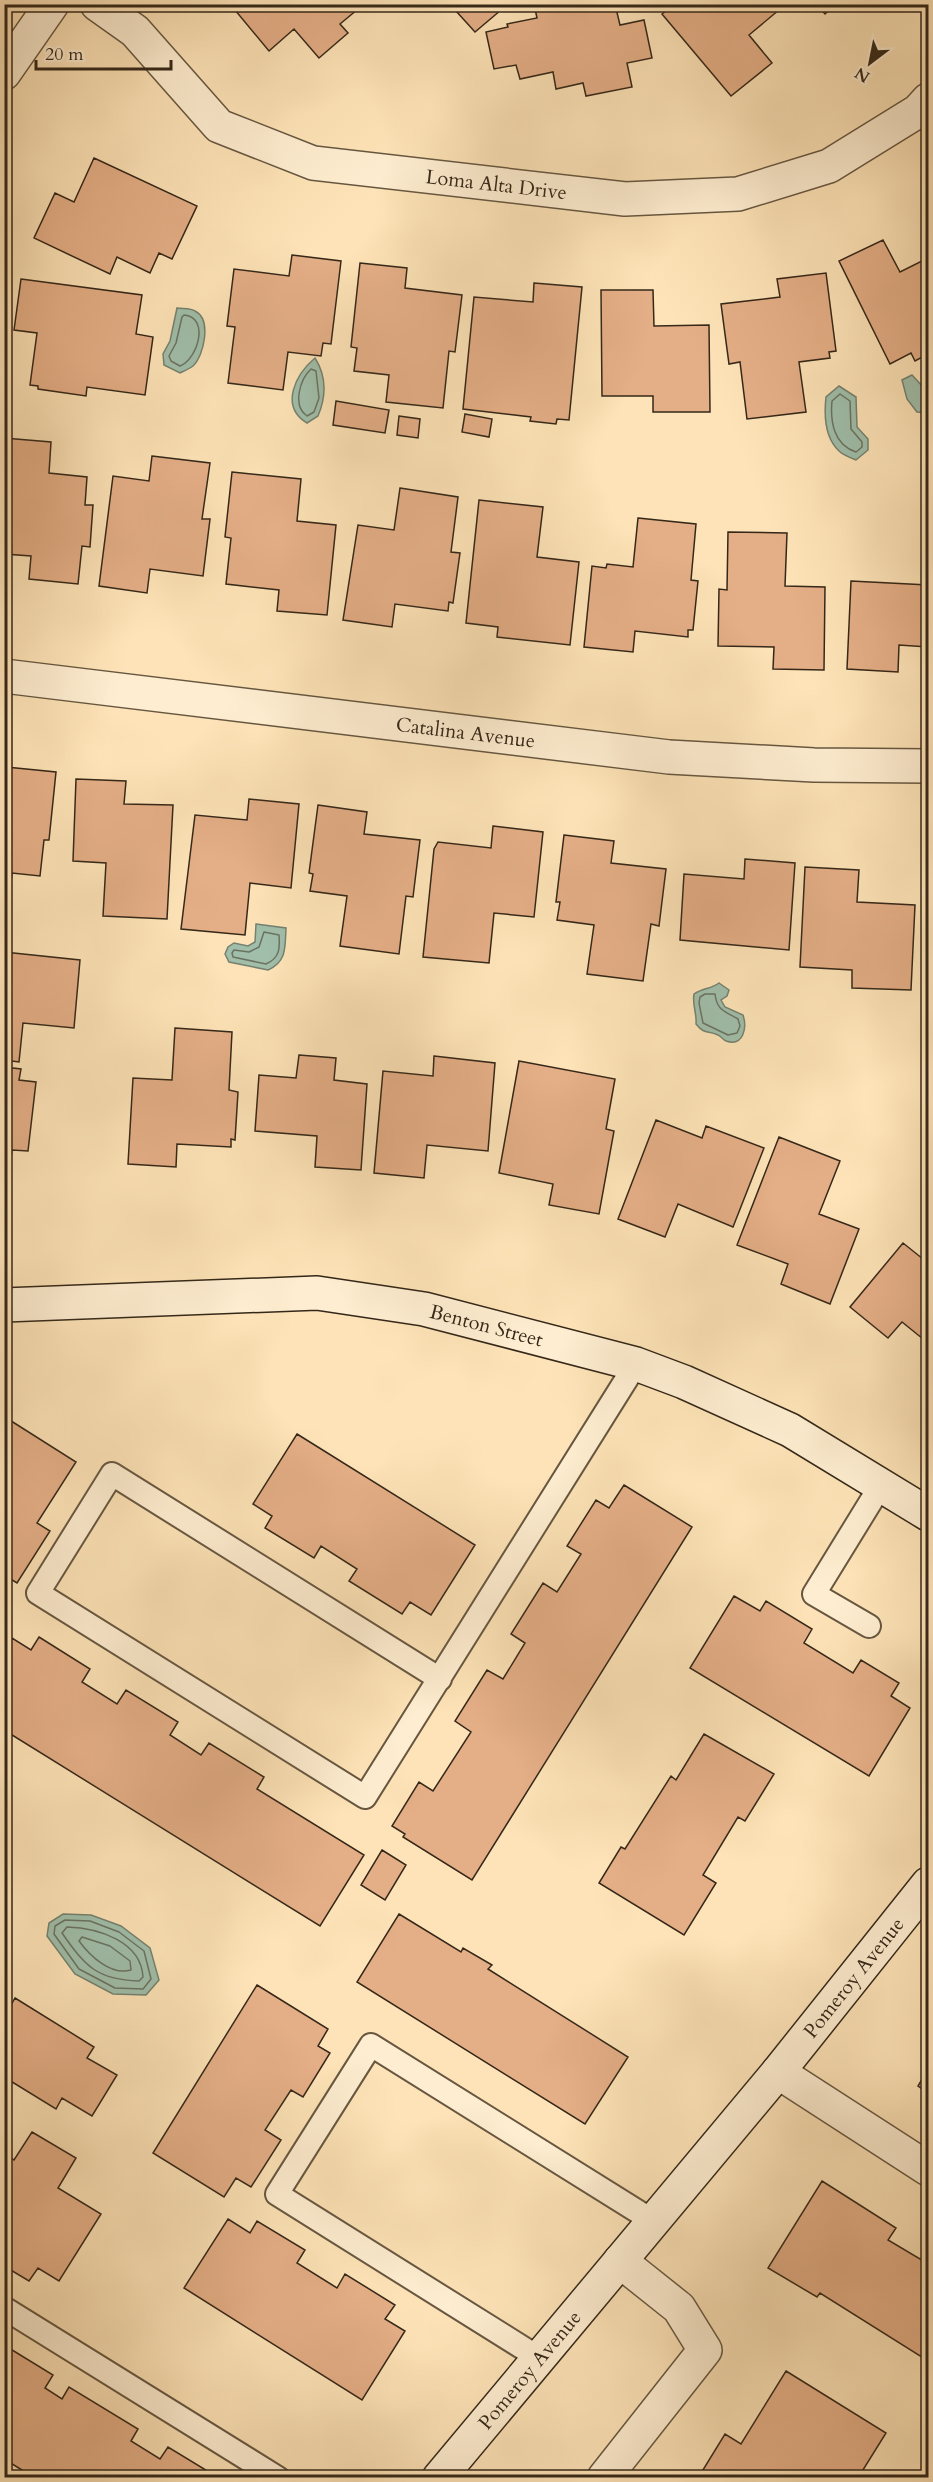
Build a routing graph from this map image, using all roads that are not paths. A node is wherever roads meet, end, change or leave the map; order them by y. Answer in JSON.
{"nodes":[{"id":1,"x":51,"y":4,"type":"edge"},
{"id":2,"x":97,"y":4,"type":"edge"},
{"id":3,"x":4,"y":73,"type":"edge"},
{"id":4,"x":928,"y":99,"type":"edge"},
{"id":5,"x":4,"y":676,"type":"edge"},
{"id":6,"x":928,"y":766,"type":"edge"},
{"id":7,"x":4,"y":1305,"type":"edge"},
{"id":8,"x":636,"y":1364,"type":"junction"},
{"id":9,"x":881,"y":1485,"type":"junction"},
{"id":10,"x":928,"y":1514,"type":"edge"},
{"id":11,"x":868,"y":1626,"type":"dead end"},
{"id":12,"x":440,"y":1679,"type":"junction"},
{"id":13,"x":928,"y":1884,"type":"edge"},
{"id":14,"x":778,"y":2072,"type":"junction"},
{"id":15,"x":928,"y":2169,"type":"edge"},
{"id":16,"x":653,"y":2222,"type":"junction"},
{"id":17,"x":620,"y":2261,"type":"junction"},
{"id":18,"x":4,"y":2308,"type":"edge"},
{"id":19,"x":539,"y":2358,"type":"junction"},
{"id":20,"x":278,"y":2478,"type":"edge"},
{"id":21,"x":439,"y":2478,"type":"edge"},
{"id":22,"x":604,"y":2478,"type":"edge"}],
"edges":[{"from":1,"to":3,"type":"street"},
{"from":2,"to":4,"type":"street","name":"Loma Alta Drive"},
{"from":5,"to":6,"type":"street","name":"Catalina Avenue"},
{"from":7,"to":8,"type":"street","name":"Benton Street"},
{"from":8,"to":9,"type":"street","name":"Benton Street"},
{"from":8,"to":12,"type":"lane"},
{"from":9,"to":10,"type":"street","name":"Benton Street"},
{"from":9,"to":11,"type":"lane"},
{"from":12,"to":12,"type":"lane"},
{"from":13,"to":14,"type":"street","name":"Pomeroy Avenue"},
{"from":14,"to":15,"type":"street"},
{"from":14,"to":16,"type":"street","name":"Pomeroy Avenue"},
{"from":16,"to":17,"type":"street","name":"Pomeroy Avenue"},
{"from":16,"to":19,"type":"lane"},
{"from":17,"to":19,"type":"street","name":"Pomeroy Avenue"},
{"from":17,"to":22,"type":"street"},
{"from":18,"to":20,"type":"lane"},
{"from":19,"to":21,"type":"street","name":"Pomeroy Avenue"}]}
